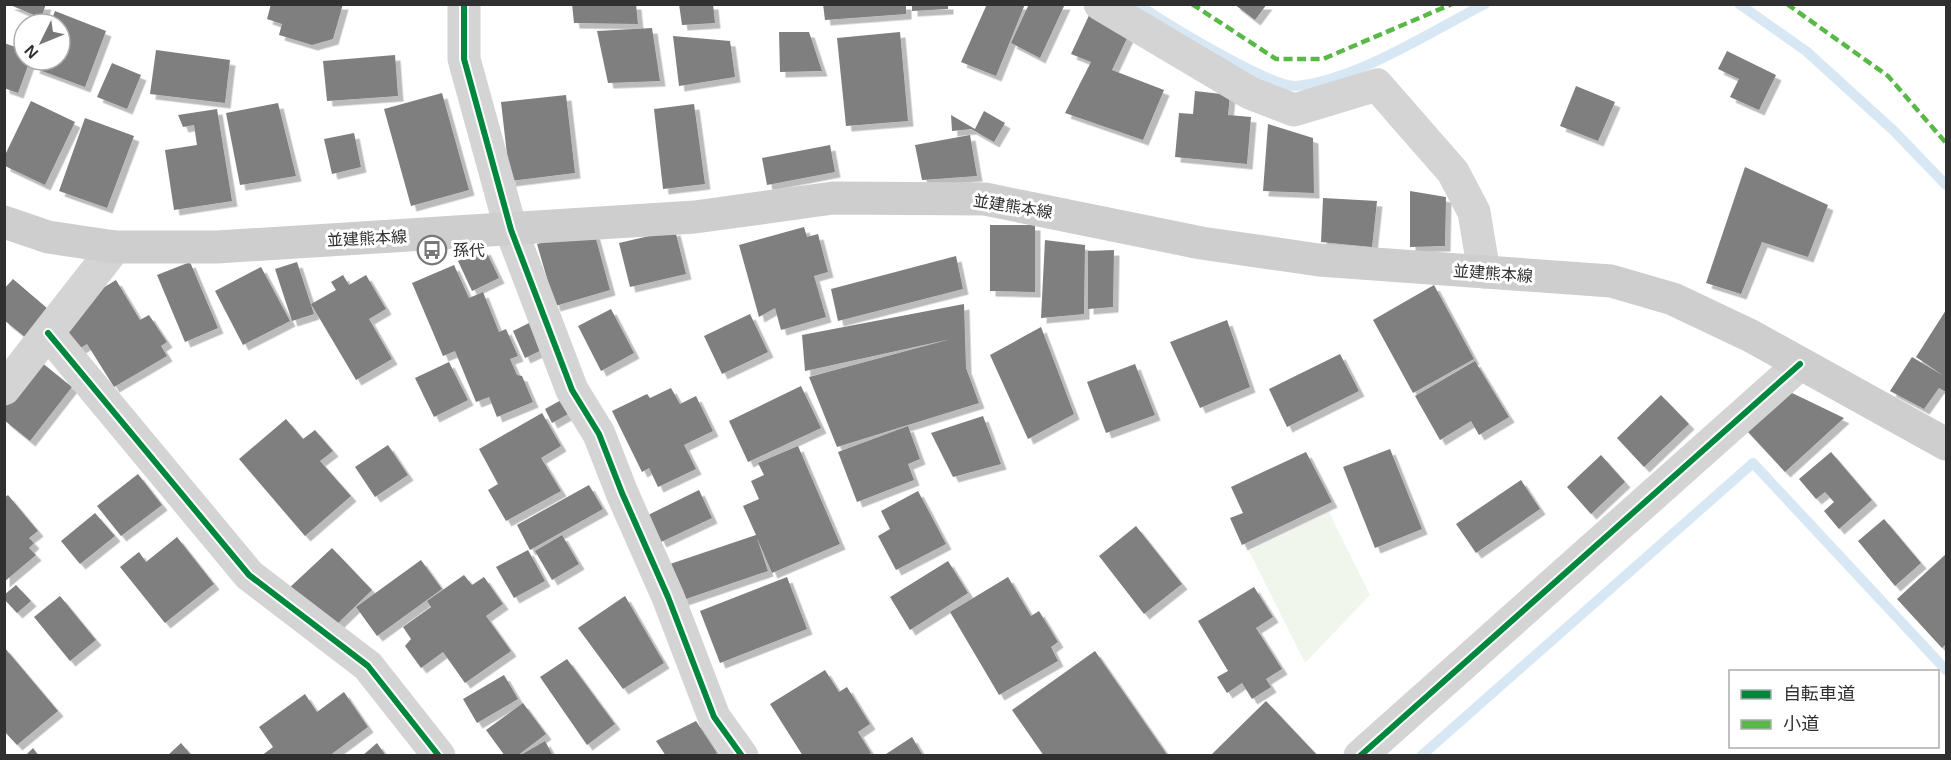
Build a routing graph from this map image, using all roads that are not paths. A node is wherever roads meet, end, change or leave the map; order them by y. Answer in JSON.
{"nodes":[{"id":1,"x":464,"y":4,"type":"edge"},
{"id":2,"x":1100,"y":4,"type":"edge"},
{"id":3,"x":4,"y":222,"type":"edge"},
{"id":4,"x":511,"y":230,"type":"junction"},
{"id":5,"x":115,"y":247,"type":"junction"},
{"id":6,"x":1484,"y":272,"type":"junction"},
{"id":7,"x":48,"y":333,"type":"junction"},
{"id":8,"x":1800,"y":364,"type":"junction"},
{"id":9,"x":4,"y":389,"type":"edge"},
{"id":10,"x":1947,"y":444,"type":"edge"},
{"id":11,"x":440,"y":756,"type":"edge"},
{"id":12,"x":742,"y":756,"type":"edge"},
{"id":13,"x":1360,"y":756,"type":"edge"}],
"edges":[{"from":1,"to":4,"type":"street"},
{"from":2,"to":6,"type":"street"},
{"from":3,"to":5,"type":"main road","name":"並建熊本線"},
{"from":4,"to":5,"type":"main road","name":"並建熊本線"},
{"from":4,"to":6,"type":"main road","name":"並建熊本線"},
{"from":4,"to":12,"type":"street"},
{"from":5,"to":7,"type":"street"},
{"from":6,"to":8,"type":"main road","name":"並建熊本線"},
{"from":7,"to":9,"type":"street"},
{"from":7,"to":11,"type":"street"},
{"from":8,"to":10,"type":"main road","name":"並建熊本線"},
{"from":8,"to":13,"type":"street"}]}
